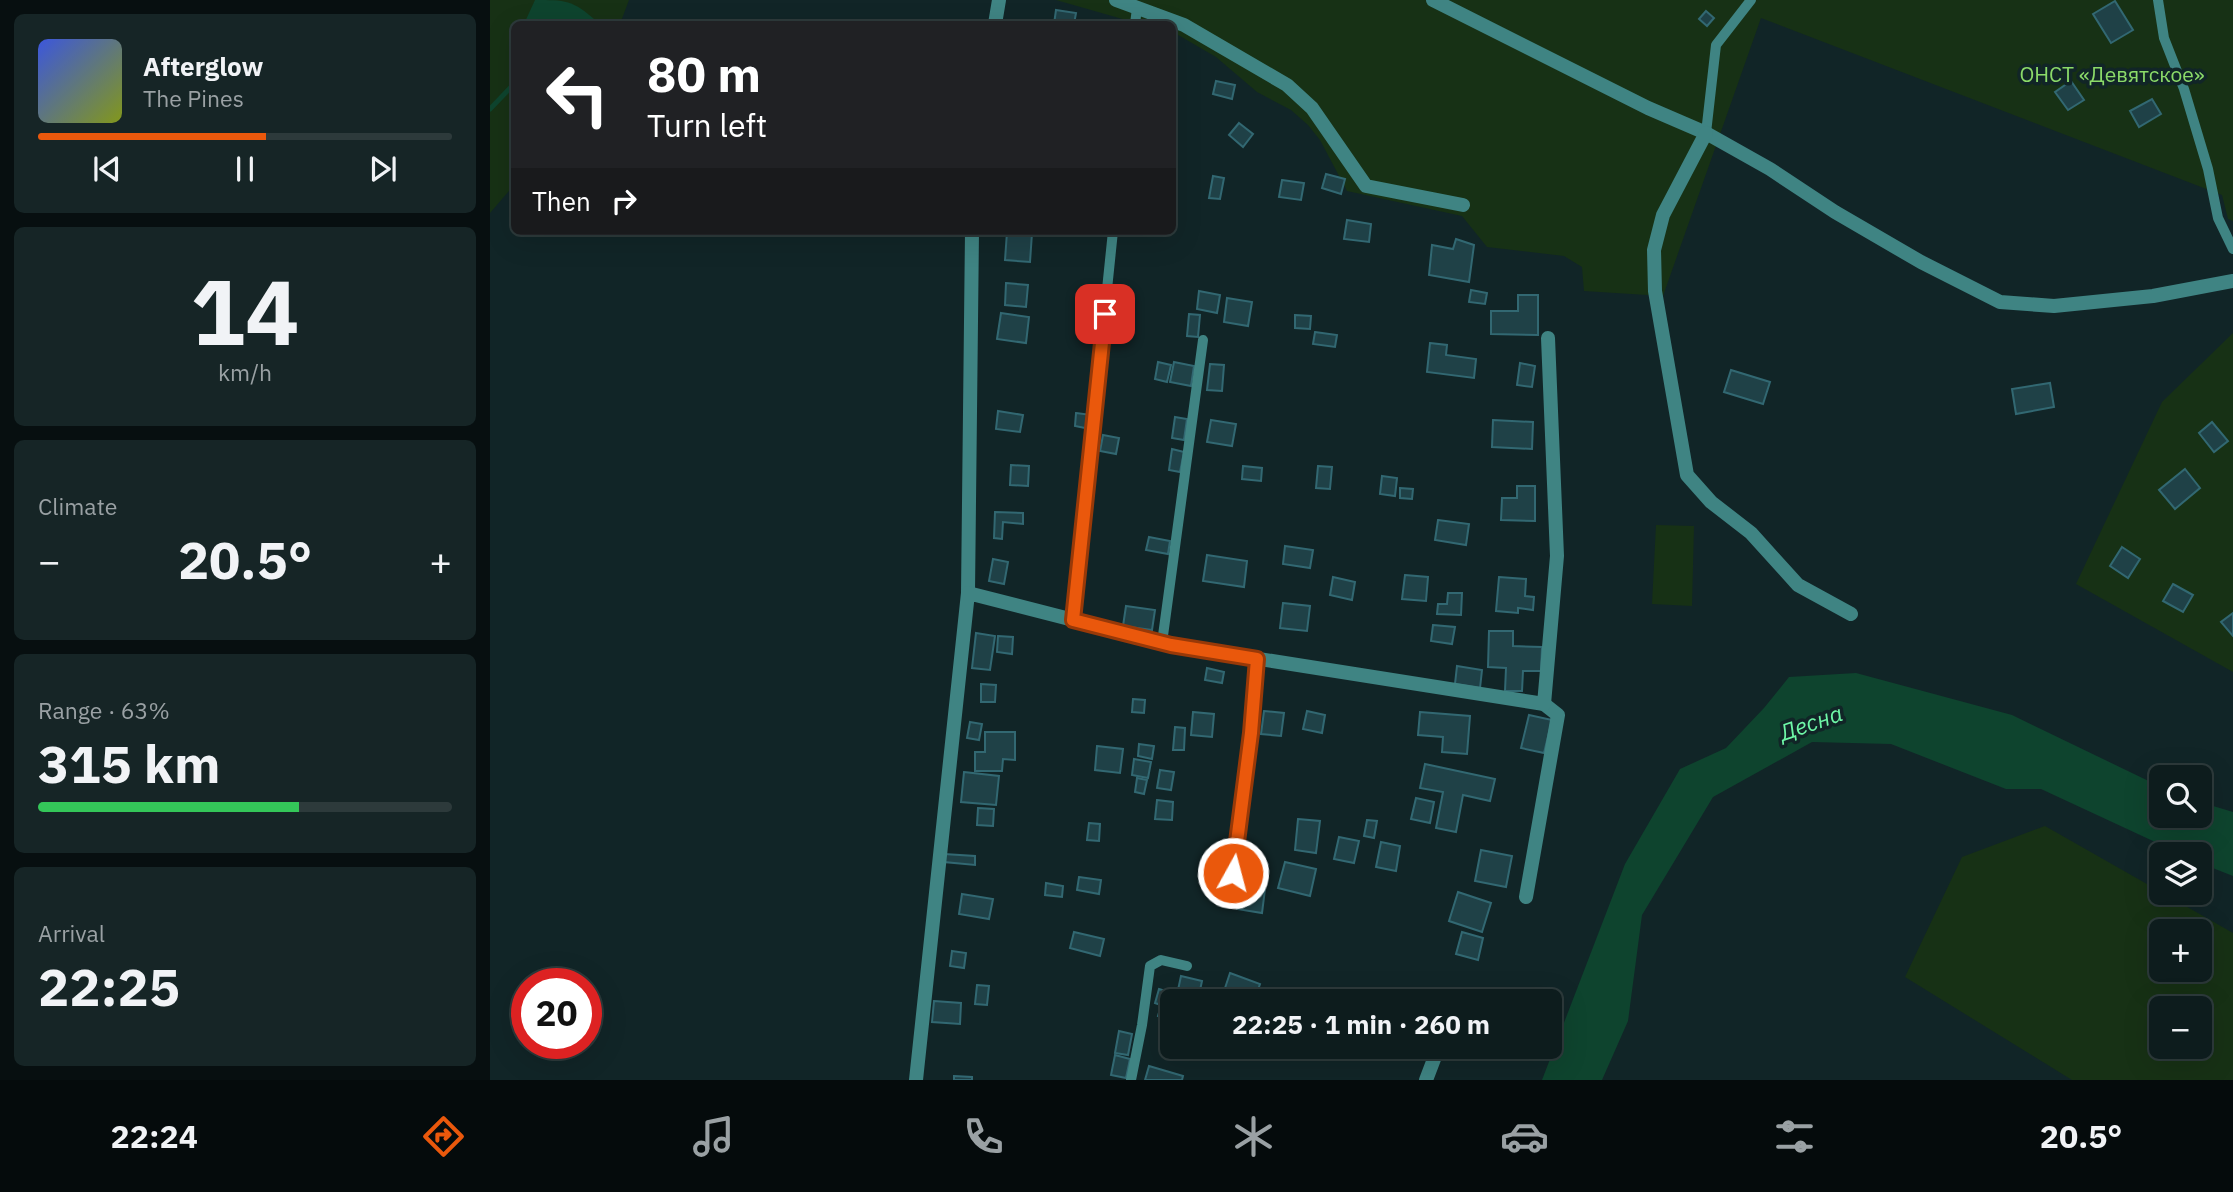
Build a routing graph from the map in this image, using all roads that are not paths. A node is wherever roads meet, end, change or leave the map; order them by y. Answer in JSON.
{"nodes":[{"id":1,"x":999,"y":0,"type":"edge"},
{"id":2,"x":1116,"y":0,"type":"edge"},
{"id":3,"x":1433,"y":0,"type":"edge"},
{"id":4,"x":1751,"y":0,"type":"edge"},
{"id":5,"x":2158,"y":0,"type":"edge"},
{"id":6,"x":1137,"y":8,"type":"junction"},
{"id":7,"x":996,"y":21,"type":"edge"},
{"id":8,"x":1135,"y":21,"type":"edge"},
{"id":9,"x":1173,"y":21,"type":"edge"},
{"id":10,"x":1176,"y":22,"type":"edge"},
{"id":11,"x":1706,"y":133,"type":"junction"},
{"id":12,"x":1464,"y":205,"type":"dead end"},
{"id":13,"x":972,"y":235,"type":"edge"},
{"id":14,"x":1113,"y":235,"type":"edge"},
{"id":15,"x":2233,"y":249,"type":"edge"},
{"id":16,"x":2233,"y":281,"type":"edge"},
{"id":17,"x":1548,"y":338,"type":"dead end"},
{"id":18,"x":1202,"y":340,"type":"dead end"},
{"id":19,"x":968,"y":593,"type":"junction"},
{"id":20,"x":1851,"y":614,"type":"dead end"},
{"id":21,"x":1073,"y":620,"type":"junction"},
{"id":22,"x":1162,"y":643,"type":"junction"},
{"id":23,"x":1257,"y":659,"type":"junction"},
{"id":24,"x":1544,"y":704,"type":"junction"},
{"id":25,"x":1233,"y":873,"type":"dead end"},
{"id":26,"x":1526,"y":897,"type":"dead end"},
{"id":27,"x":1186,"y":966,"type":"dead end"},
{"id":28,"x":1433,"y":1059,"type":"edge"},
{"id":29,"x":916,"y":1080,"type":"edge"},
{"id":30,"x":1131,"y":1080,"type":"edge"},
{"id":31,"x":1426,"y":1080,"type":"edge"}],
"edges":[{"from":1,"to":7,"type":"street"},
{"from":2,"to":6,"type":"street"},
{"from":3,"to":11,"type":"street"},
{"from":4,"to":11,"type":"lane"},
{"from":5,"to":15,"type":"lane"},
{"from":6,"to":8,"type":"lane"},
{"from":6,"to":9,"type":"street"},
{"from":10,"to":12,"type":"street"},
{"from":11,"to":16,"type":"street"},
{"from":11,"to":20,"type":"street"},
{"from":13,"to":19,"type":"street"},
{"from":14,"to":21,"type":"lane"},
{"from":17,"to":24,"type":"street"},
{"from":18,"to":22,"type":"lane"},
{"from":19,"to":21,"type":"street"},
{"from":19,"to":29,"type":"street"},
{"from":21,"to":22,"type":"street"},
{"from":22,"to":23,"type":"street"},
{"from":23,"to":24,"type":"street"},
{"from":23,"to":25,"type":"lane"},
{"from":24,"to":26,"type":"street"},
{"from":27,"to":30,"type":"lane"},
{"from":28,"to":31,"type":"street"}]}
